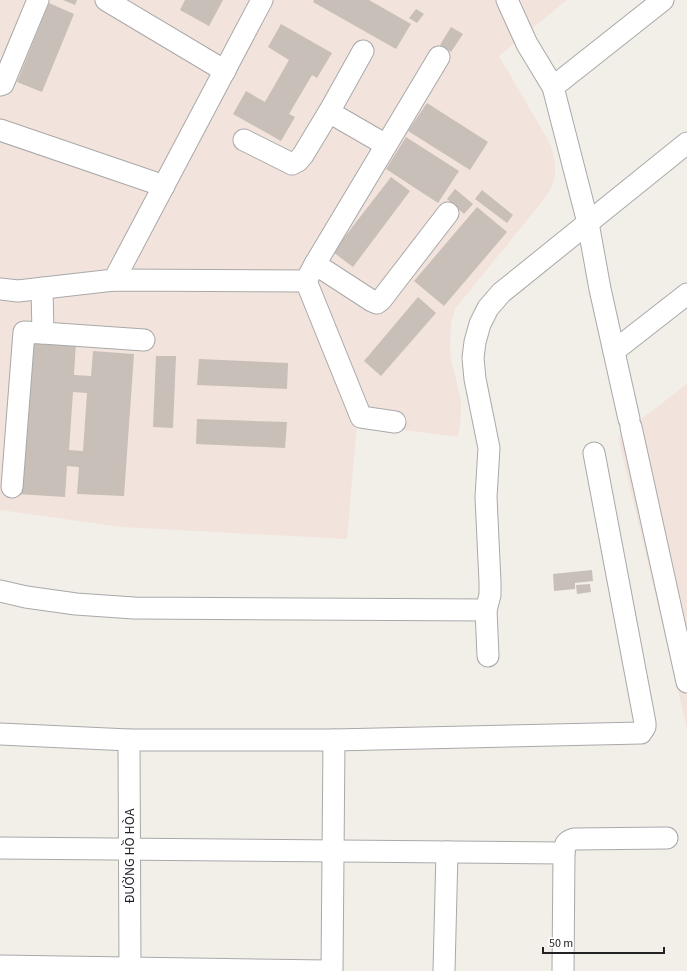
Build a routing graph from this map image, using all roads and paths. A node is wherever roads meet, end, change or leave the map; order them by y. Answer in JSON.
{"nodes":[{"id":1,"x":38,"y":0,"type":"edge"},
{"id":2,"x":106,"y":0,"type":"edge"},
{"id":3,"x":507,"y":0,"type":"edge"},
{"id":4,"x":663,"y":0,"type":"edge"},
{"id":5,"x":258,"y":1,"type":"edge"},
{"id":6,"x":363,"y":51,"type":"dead end"},
{"id":7,"x":439,"y":57,"type":"dead end"},
{"id":8,"x":225,"y":71,"type":"junction"},
{"id":9,"x":0,"y":85,"type":"edge"},
{"id":10,"x":553,"y":87,"type":"junction"},
{"id":11,"x":329,"y":112,"type":"junction"},
{"id":12,"x":0,"y":130,"type":"edge"},
{"id":13,"x":244,"y":140,"type":"dead end"},
{"id":14,"x":687,"y":143,"type":"edge"},
{"id":15,"x":386,"y":145,"type":"junction"},
{"id":16,"x":164,"y":186,"type":"junction"},
{"id":17,"x":448,"y":213,"type":"dead end"},
{"id":18,"x":588,"y":223,"type":"junction"},
{"id":19,"x":310,"y":273,"type":"junction"},
{"id":20,"x":114,"y":280,"type":"junction"},
{"id":21,"x":42,"y":288,"type":"junction"},
{"id":22,"x":0,"y":289,"type":"edge"},
{"id":23,"x":687,"y":294,"type":"edge"},
{"id":24,"x":43,"y":333,"type":"junction"},
{"id":25,"x":144,"y":340,"type":"dead end"},
{"id":26,"x":614,"y":351,"type":"junction"},
{"id":27,"x":395,"y":422,"type":"dead end"},
{"id":28,"x":594,"y":453,"type":"dead end"},
{"id":29,"x":12,"y":487,"type":"dead end"},
{"id":30,"x":0,"y":591,"type":"edge"},
{"id":31,"x":486,"y":610,"type":"junction"},
{"id":32,"x":488,"y":656,"type":"dead end"},
{"id":33,"x":687,"y":682,"type":"edge"},
{"id":34,"x":0,"y":734,"type":"edge"},
{"id":35,"x":129,"y":740,"type":"junction"},
{"id":36,"x":334,"y":740,"type":"junction"},
{"id":37,"x":667,"y":838,"type":"dead end"},
{"id":38,"x":0,"y":848,"type":"edge"},
{"id":39,"x":129,"y":849,"type":"junction"},
{"id":40,"x":333,"y":851,"type":"junction"},
{"id":41,"x":447,"y":852,"type":"junction"},
{"id":42,"x":564,"y":853,"type":"junction"},
{"id":43,"x":0,"y":966,"type":"edge"},
{"id":44,"x":130,"y":969,"type":"edge"},
{"id":45,"x":327,"y":971,"type":"edge"},
{"id":46,"x":332,"y":971,"type":"edge"},
{"id":47,"x":444,"y":971,"type":"edge"},
{"id":48,"x":563,"y":971,"type":"edge"}],
"edges":[{"from":1,"to":9,"type":"street"},
{"from":2,"to":8,"type":"street"},
{"from":3,"to":10,"type":"street"},
{"from":4,"to":10,"type":"street"},
{"from":5,"to":8,"type":"street"},
{"from":6,"to":11,"type":"street"},
{"from":7,"to":15,"type":"street"},
{"from":8,"to":16,"type":"street"},
{"from":10,"to":18,"type":"street"},
{"from":11,"to":13,"type":"street"},
{"from":11,"to":15,"type":"street"},
{"from":12,"to":16,"type":"street"},
{"from":14,"to":18,"type":"street"},
{"from":15,"to":19,"type":"street"},
{"from":16,"to":20,"type":"street"},
{"from":17,"to":19,"type":"street"},
{"from":18,"to":26,"type":"street"},
{"from":18,"to":31,"type":"street"},
{"from":19,"to":20,"type":"street"},
{"from":19,"to":27,"type":"street"},
{"from":20,"to":21,"type":"street"},
{"from":21,"to":22,"type":"street"},
{"from":21,"to":24,"type":"street"},
{"from":23,"to":26,"type":"street"},
{"from":24,"to":25,"type":"street"},
{"from":24,"to":29,"type":"street"},
{"from":26,"to":33,"type":"street"},
{"from":28,"to":36,"type":"street"},
{"from":30,"to":31,"type":"street"},
{"from":31,"to":32,"type":"street"},
{"from":34,"to":35,"type":"street"},
{"from":35,"to":36,"type":"street"},
{"from":35,"to":39,"type":"street","name":"ĐƯỜNG HỒ HÒA"},
{"from":36,"to":40,"type":"street"},
{"from":37,"to":42,"type":"street"},
{"from":38,"to":39,"type":"street"},
{"from":39,"to":40,"type":"street"},
{"from":39,"to":44,"type":"street","name":"ĐƯỜNG HỒ HÒA"},
{"from":40,"to":41,"type":"street"},
{"from":40,"to":46,"type":"street"},
{"from":41,"to":42,"type":"street"},
{"from":41,"to":47,"type":"street"},
{"from":42,"to":48,"type":"street"},
{"from":43,"to":44,"type":"street"},
{"from":44,"to":45,"type":"street"}]}
